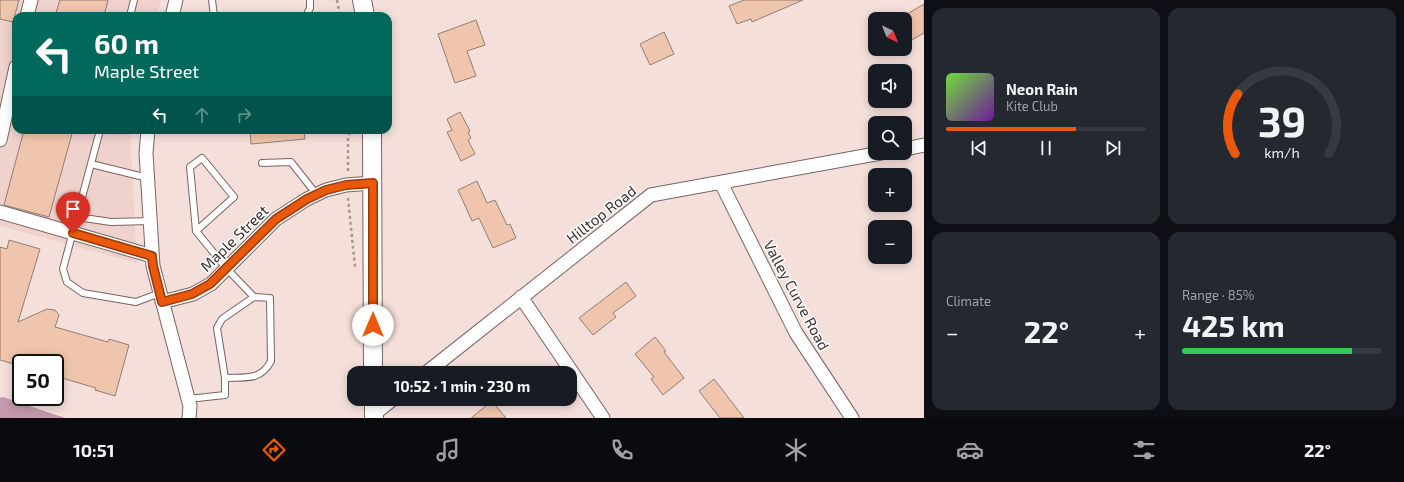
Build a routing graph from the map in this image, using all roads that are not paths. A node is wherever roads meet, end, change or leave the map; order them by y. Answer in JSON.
{"nodes":[{"id":1,"x":31,"y":0,"type":"edge"},
{"id":2,"x":134,"y":0,"type":"edge"},
{"id":3,"x":176,"y":0,"type":"edge"},
{"id":4,"x":212,"y":0,"type":"edge"},
{"id":5,"x":310,"y":0,"type":"edge"},
{"id":6,"x":362,"y":0,"type":"edge"},
{"id":7,"x":28,"y":12,"type":"edge"},
{"id":8,"x":131,"y":12,"type":"edge"},
{"id":9,"x":173,"y":12,"type":"edge"},
{"id":10,"x":214,"y":12,"type":"edge"},
{"id":11,"x":308,"y":12,"type":"edge"},
{"id":12,"x":364,"y":12,"type":"edge"},
{"id":13,"x":12,"y":85,"type":"edge"},
{"id":14,"x":99,"y":134,"type":"edge"},
{"id":15,"x":148,"y":134,"type":"edge"},
{"id":16,"x":372,"y":134,"type":"edge"},
{"id":17,"x":0,"y":140,"type":"edge"},
{"id":18,"x":924,"y":145,"type":"edge"},
{"id":19,"x":912,"y":148,"type":"edge"},
{"id":20,"x":868,"y":155,"type":"edge"},
{"id":21,"x":262,"y":163,"type":"dead end"},
{"id":22,"x":91,"y":164,"type":"junction"},
{"id":23,"x":148,"y":178,"type":"junction"},
{"id":24,"x":373,"y":183,"type":"junction"},
{"id":25,"x":721,"y":183,"type":"junction"},
{"id":26,"x":317,"y":195,"type":"junction"},
{"id":27,"x":0,"y":212,"type":"edge"},
{"id":28,"x":77,"y":217,"type":"junction"},
{"id":29,"x":150,"y":221,"type":"junction"},
{"id":30,"x":196,"y":231,"type":"junction"},
{"id":31,"x":73,"y":233,"type":"junction"},
{"id":32,"x":152,"y":256,"type":"junction"},
{"id":33,"x":226,"y":268,"type":"junction"},
{"id":34,"x":161,"y":297,"type":"junction"},
{"id":35,"x":254,"y":297,"type":"junction"},
{"id":36,"x":521,"y":297,"type":"junction"},
{"id":37,"x":374,"y":366,"type":"edge"},
{"id":38,"x":435,"y":366,"type":"edge"},
{"id":39,"x":225,"y":378,"type":"junction"},
{"id":40,"x":188,"y":399,"type":"junction"},
{"id":41,"x":189,"y":418,"type":"edge"},
{"id":42,"x":603,"y":418,"type":"edge"},
{"id":43,"x":852,"y":418,"type":"edge"}],
"edges":[{"from":1,"to":7,"type":"street"},
{"from":2,"to":8,"type":"lane"},
{"from":3,"to":9,"type":"street"},
{"from":4,"to":10,"type":"lane"},
{"from":5,"to":11,"type":"lane"},
{"from":6,"to":12,"type":"main road"},
{"from":13,"to":17,"type":"street"},
{"from":14,"to":22,"type":"lane"},
{"from":15,"to":23,"type":"street"},
{"from":16,"to":24,"type":"main road"},
{"from":18,"to":19,"type":"street"},
{"from":20,"to":25,"type":"street","name":"Hilltop Road"},
{"from":21,"to":26,"type":"lane"},
{"from":22,"to":23,"type":"lane"},
{"from":22,"to":28,"type":"lane"},
{"from":23,"to":29,"type":"street"},
{"from":24,"to":26,"type":"street","name":"Maple Street"},
{"from":24,"to":37,"type":"main road"},
{"from":25,"to":36,"type":"street","name":"Hilltop Road"},
{"from":25,"to":43,"type":"street","name":"Valley Curve Road"},
{"from":26,"to":33,"type":"street","name":"Maple Street"},
{"from":27,"to":31,"type":"street"},
{"from":28,"to":29,"type":"lane"},
{"from":28,"to":31,"type":"lane"},
{"from":29,"to":32,"type":"street"},
{"from":30,"to":30,"type":"lane"},
{"from":30,"to":33,"type":"lane"},
{"from":31,"to":32,"type":"street"},
{"from":31,"to":34,"type":"lane"},
{"from":32,"to":34,"type":"street"},
{"from":33,"to":34,"type":"street","name":"Maple Street"},
{"from":33,"to":35,"type":"lane"},
{"from":34,"to":40,"type":"street"},
{"from":35,"to":39,"type":"lane"},
{"from":35,"to":39,"type":"lane"},
{"from":36,"to":38,"type":"street","name":"Hilltop Road"},
{"from":36,"to":42,"type":"street"},
{"from":39,"to":40,"type":"lane"},
{"from":40,"to":41,"type":"street"}]}
